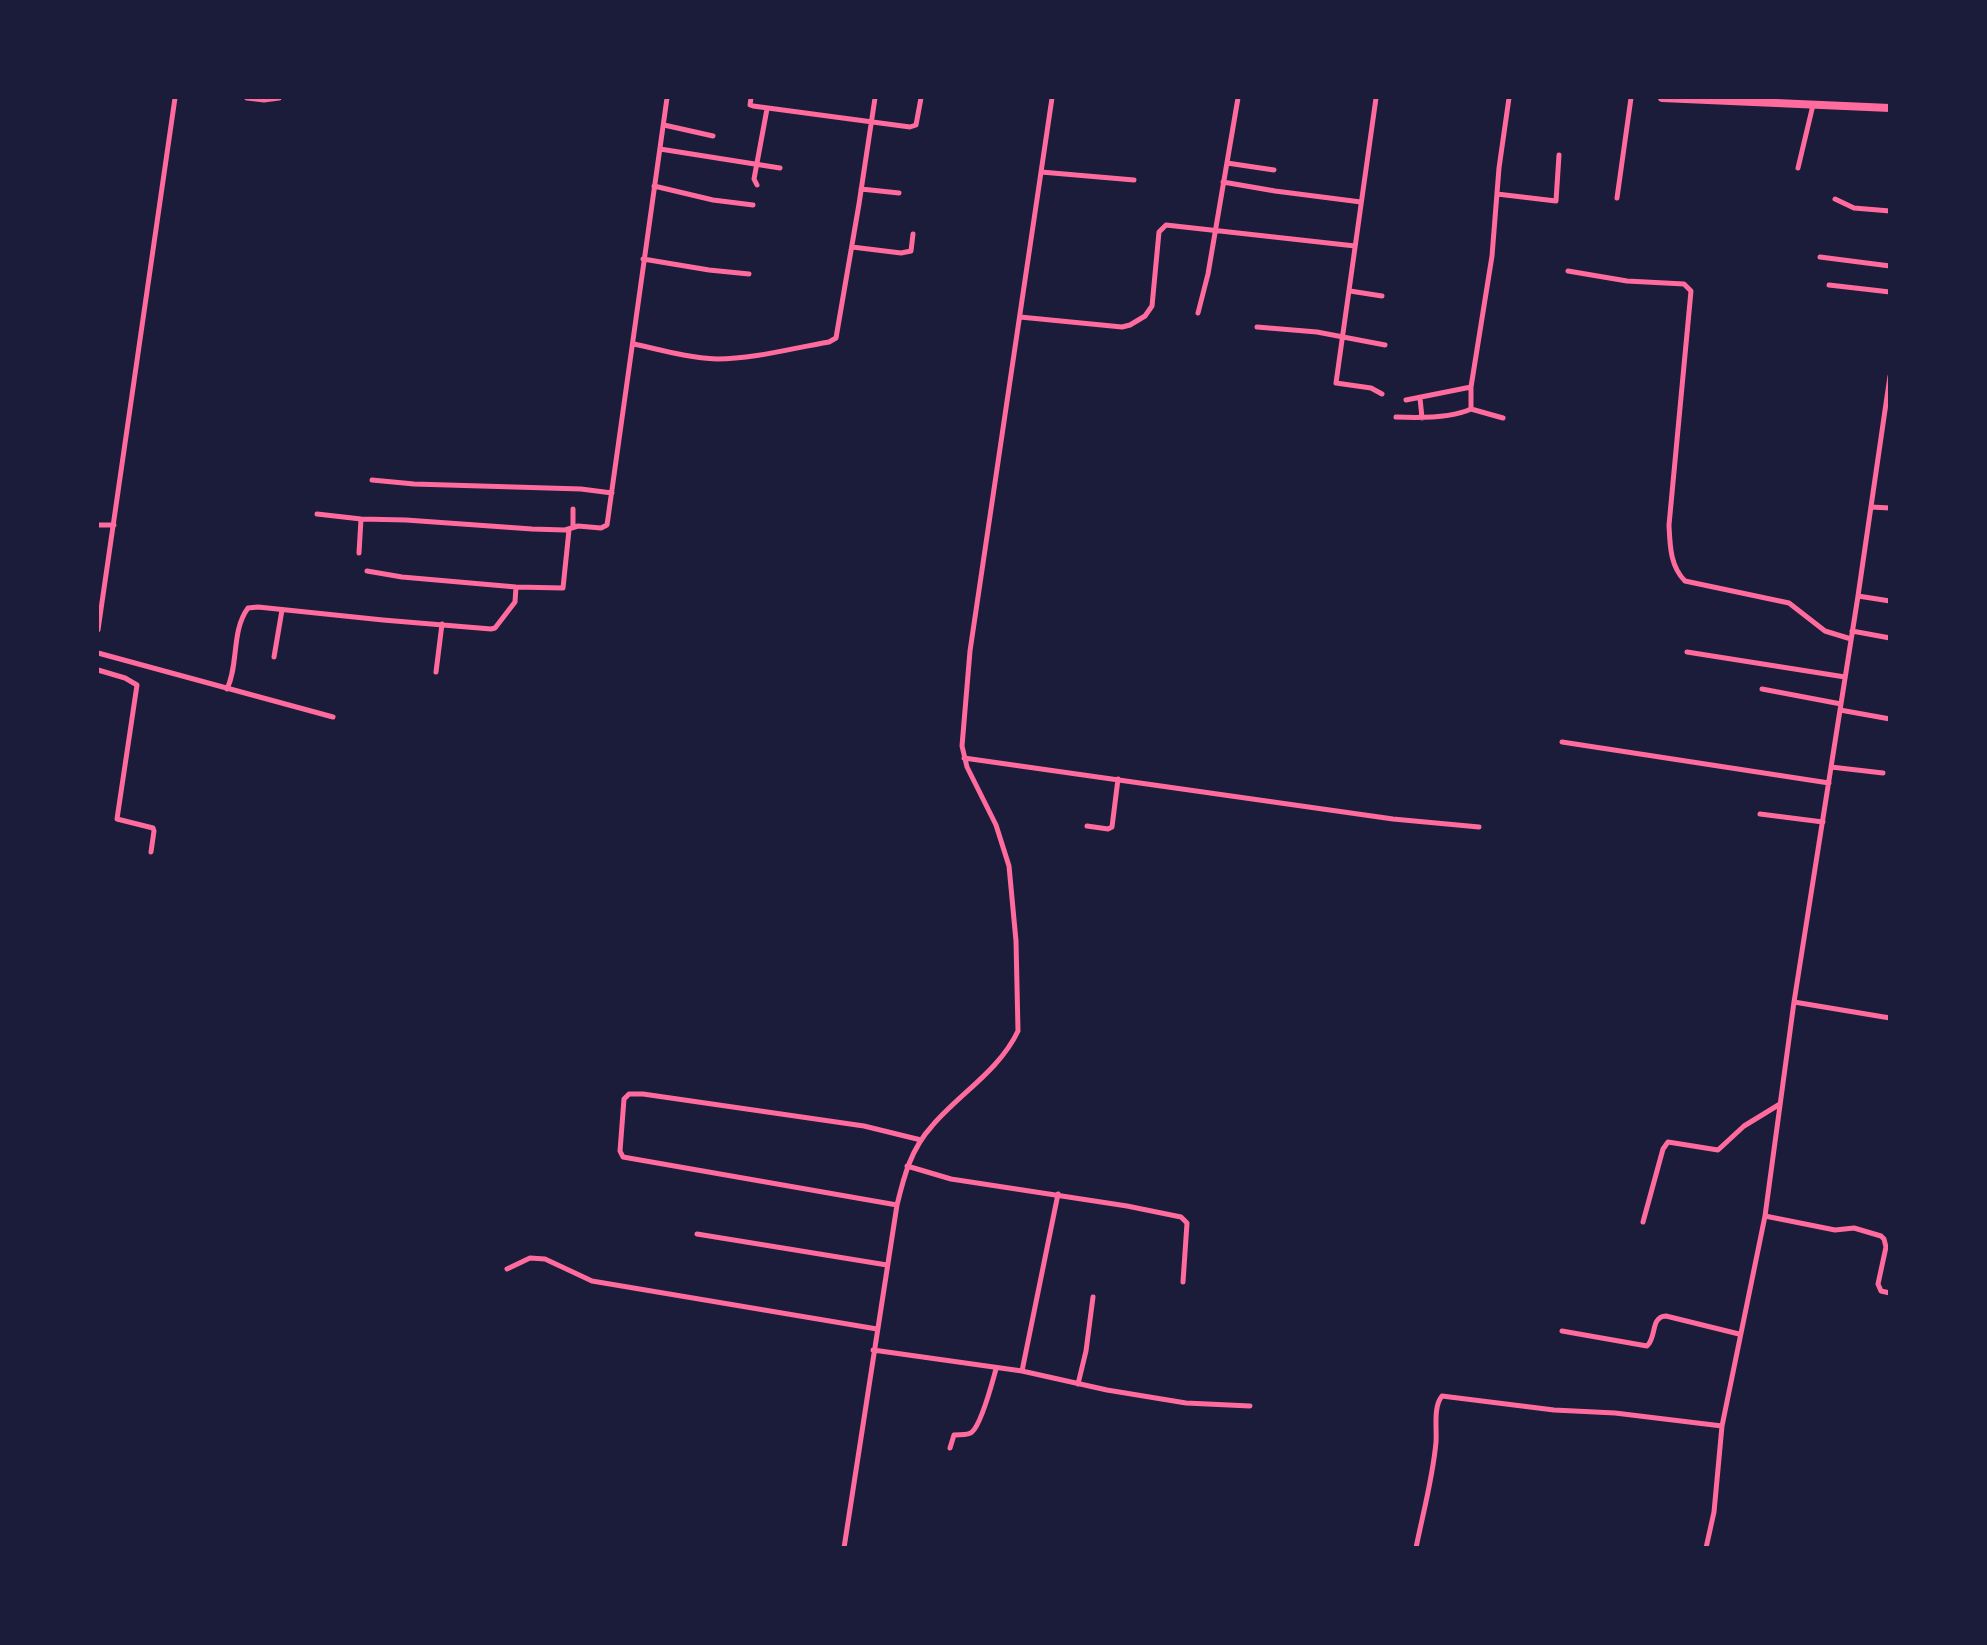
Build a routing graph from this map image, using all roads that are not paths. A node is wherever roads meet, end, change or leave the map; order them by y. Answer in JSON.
{"nodes":[{"id":1,"x":175,"y":98,"type":"edge"},
{"id":2,"x":247,"y":98,"type":"edge"},
{"id":3,"x":279,"y":98,"type":"edge"},
{"id":4,"x":668,"y":98,"type":"edge"},
{"id":5,"x":751,"y":98,"type":"edge"},
{"id":6,"x":875,"y":98,"type":"edge"},
{"id":7,"x":921,"y":98,"type":"edge"},
{"id":8,"x":1052,"y":98,"type":"edge"},
{"id":9,"x":1238,"y":98,"type":"edge"},
{"id":10,"x":1376,"y":98,"type":"edge"},
{"id":11,"x":1509,"y":98,"type":"edge"},
{"id":12,"x":1631,"y":98,"type":"edge"},
{"id":13,"x":1662,"y":98,"type":"edge"},
{"id":14,"x":1731,"y":99,"type":"edge"},
{"id":15,"x":1813,"y":105,"type":"junction"},
{"id":16,"x":1890,"y":108,"type":"edge"},
{"id":17,"x":767,"y":109,"type":"junction"},
{"id":18,"x":871,"y":121,"type":"junction"},
{"id":19,"x":664,"y":125,"type":"junction"},
{"id":20,"x":713,"y":136,"type":"dead end"},
{"id":21,"x":660,"y":149,"type":"junction"},
{"id":22,"x":1559,"y":155,"type":"dead end"},
{"id":23,"x":1227,"y":162,"type":"junction"},
{"id":24,"x":758,"y":164,"type":"junction"},
{"id":25,"x":780,"y":168,"type":"dead end"},
{"id":26,"x":1798,"y":168,"type":"dead end"},
{"id":27,"x":1274,"y":170,"type":"dead end"},
{"id":28,"x":1041,"y":172,"type":"junction"},
{"id":29,"x":1134,"y":180,"type":"dead end"},
{"id":30,"x":1223,"y":182,"type":"junction"},
{"id":31,"x":756,"y":185,"type":"dead end"},
{"id":32,"x":654,"y":186,"type":"junction"},
{"id":33,"x":861,"y":189,"type":"junction"},
{"id":34,"x":898,"y":193,"type":"dead end"},
{"id":35,"x":1497,"y":194,"type":"junction"},
{"id":36,"x":1617,"y":198,"type":"dead end"},
{"id":37,"x":1835,"y":200,"type":"dead end"},
{"id":38,"x":1361,"y":202,"type":"junction"},
{"id":39,"x":753,"y":205,"type":"dead end"},
{"id":40,"x":1890,"y":211,"type":"edge"},
{"id":41,"x":1215,"y":230,"type":"junction"},
{"id":42,"x":913,"y":234,"type":"dead end"},
{"id":43,"x":1355,"y":246,"type":"junction"},
{"id":44,"x":852,"y":247,"type":"junction"},
{"id":45,"x":1820,"y":257,"type":"dead end"},
{"id":46,"x":643,"y":259,"type":"junction"},
{"id":47,"x":1890,"y":266,"type":"edge"},
{"id":48,"x":1568,"y":271,"type":"dead end"},
{"id":49,"x":749,"y":274,"type":"dead end"},
{"id":50,"x":1829,"y":285,"type":"dead end"},
{"id":51,"x":1350,"y":291,"type":"junction"},
{"id":52,"x":1890,"y":292,"type":"edge"},
{"id":53,"x":1382,"y":296,"type":"dead end"},
{"id":54,"x":1198,"y":313,"type":"dead end"},
{"id":55,"x":1020,"y":316,"type":"junction"},
{"id":56,"x":1257,"y":327,"type":"dead end"},
{"id":57,"x":1342,"y":337,"type":"junction"},
{"id":58,"x":634,"y":344,"type":"junction"},
{"id":59,"x":1384,"y":345,"type":"dead end"},
{"id":60,"x":1890,"y":376,"type":"edge"},
{"id":61,"x":1472,"y":387,"type":"junction"},
{"id":62,"x":1382,"y":394,"type":"dead end"},
{"id":63,"x":1420,"y":398,"type":"junction"},
{"id":64,"x":1406,"y":400,"type":"dead end"},
{"id":65,"x":1471,"y":409,"type":"junction"},
{"id":66,"x":1396,"y":417,"type":"dead end"},
{"id":67,"x":1422,"y":418,"type":"junction"},
{"id":68,"x":1503,"y":418,"type":"dead end"},
{"id":69,"x":372,"y":480,"type":"dead end"},
{"id":70,"x":612,"y":494,"type":"junction"},
{"id":71,"x":1871,"y":507,"type":"junction"},
{"id":72,"x":1890,"y":508,"type":"edge"},
{"id":73,"x":573,"y":509,"type":"dead end"},
{"id":74,"x":317,"y":514,"type":"dead end"},
{"id":75,"x":361,"y":519,"type":"junction"},
{"id":76,"x":98,"y":525,"type":"edge"},
{"id":77,"x":114,"y":525,"type":"junction"},
{"id":78,"x":571,"y":528,"type":"junction"},
{"id":79,"x":359,"y":553,"type":"dead end"},
{"id":80,"x":367,"y":571,"type":"dead end"},
{"id":81,"x":516,"y":587,"type":"junction"},
{"id":82,"x":98,"y":590,"type":"edge"},
{"id":83,"x":105,"y":592,"type":"junction"},
{"id":84,"x":1858,"y":596,"type":"junction"},
{"id":85,"x":1890,"y":601,"type":"edge"},
{"id":86,"x":282,"y":610,"type":"junction"},
{"id":87,"x":442,"y":624,"type":"junction"},
{"id":88,"x":98,"y":630,"type":"edge"},
{"id":89,"x":1852,"y":631,"type":"junction"},
{"id":90,"x":1890,"y":638,"type":"edge"},
{"id":91,"x":1851,"y":639,"type":"junction"},
{"id":92,"x":1687,"y":652,"type":"dead end"},
{"id":93,"x":98,"y":653,"type":"edge"},
{"id":94,"x":274,"y":657,"type":"dead end"},
{"id":95,"x":98,"y":670,"type":"edge"},
{"id":96,"x":436,"y":672,"type":"dead end"},
{"id":97,"x":1845,"y":676,"type":"junction"},
{"id":98,"x":227,"y":689,"type":"junction"},
{"id":99,"x":1762,"y":689,"type":"dead end"},
{"id":100,"x":1841,"y":704,"type":"junction"},
{"id":101,"x":1840,"y":710,"type":"junction"},
{"id":102,"x":333,"y":717,"type":"dead end"},
{"id":103,"x":1890,"y":719,"type":"edge"},
{"id":104,"x":1562,"y":742,"type":"dead end"},
{"id":105,"x":964,"y":758,"type":"junction"},
{"id":106,"x":1831,"y":767,"type":"junction"},
{"id":107,"x":1883,"y":773,"type":"dead end"},
{"id":108,"x":1118,"y":779,"type":"junction"},
{"id":109,"x":1829,"y":783,"type":"junction"},
{"id":110,"x":1760,"y":814,"type":"dead end"},
{"id":111,"x":1823,"y":822,"type":"junction"},
{"id":112,"x":1087,"y":826,"type":"dead end"},
{"id":113,"x":1479,"y":827,"type":"dead end"},
{"id":114,"x":151,"y":852,"type":"dead end"},
{"id":115,"x":1794,"y":1002,"type":"junction"},
{"id":116,"x":1890,"y":1018,"type":"edge"},
{"id":117,"x":1780,"y":1104,"type":"junction"},
{"id":118,"x":921,"y":1140,"type":"junction"},
{"id":119,"x":907,"y":1166,"type":"junction"},
{"id":120,"x":1058,"y":1194,"type":"junction"},
{"id":121,"x":897,"y":1205,"type":"junction"},
{"id":122,"x":1765,"y":1216,"type":"junction"},
{"id":123,"x":1643,"y":1222,"type":"dead end"},
{"id":124,"x":698,"y":1234,"type":"dead end"},
{"id":125,"x":887,"y":1265,"type":"junction"},
{"id":126,"x":507,"y":1269,"type":"dead end"},
{"id":127,"x":1183,"y":1282,"type":"dead end"},
{"id":128,"x":1890,"y":1293,"type":"edge"},
{"id":129,"x":1093,"y":1297,"type":"dead end"},
{"id":130,"x":877,"y":1329,"type":"junction"},
{"id":131,"x":1562,"y":1331,"type":"dead end"},
{"id":132,"x":1739,"y":1334,"type":"junction"},
{"id":133,"x":873,"y":1350,"type":"junction"},
{"id":134,"x":996,"y":1369,"type":"junction"},
{"id":135,"x":1022,"y":1371,"type":"junction"},
{"id":136,"x":1078,"y":1384,"type":"junction"},
{"id":137,"x":1250,"y":1406,"type":"dead end"},
{"id":138,"x":1722,"y":1426,"type":"junction"},
{"id":139,"x":950,"y":1448,"type":"dead end"},
{"id":140,"x":844,"y":1548,"type":"edge"},
{"id":141,"x":1416,"y":1548,"type":"edge"},
{"id":142,"x":1706,"y":1548,"type":"edge"}],
"edges":[{"from":1,"to":77,"type":"street"},
{"from":2,"to":3,"type":"street"},
{"from":4,"to":19,"type":"street"},
{"from":5,"to":17,"type":"street"},
{"from":6,"to":18,"type":"street"},
{"from":7,"to":18,"type":"street"},
{"from":8,"to":28,"type":"street"},
{"from":9,"to":23,"type":"street"},
{"from":10,"to":38,"type":"street"},
{"from":11,"to":35,"type":"street"},
{"from":12,"to":36,"type":"street"},
{"from":13,"to":14,"type":"highway"},
{"from":14,"to":15,"type":"highway"},
{"from":15,"to":16,"type":"highway"},
{"from":15,"to":26,"type":"street"},
{"from":17,"to":18,"type":"street"},
{"from":17,"to":24,"type":"street"},
{"from":18,"to":33,"type":"street"},
{"from":19,"to":20,"type":"street"},
{"from":19,"to":21,"type":"street"},
{"from":21,"to":24,"type":"street"},
{"from":21,"to":32,"type":"street"},
{"from":22,"to":35,"type":"street"},
{"from":23,"to":27,"type":"street"},
{"from":23,"to":30,"type":"street"},
{"from":24,"to":25,"type":"street"},
{"from":24,"to":31,"type":"street"},
{"from":28,"to":29,"type":"street"},
{"from":28,"to":55,"type":"street"},
{"from":30,"to":38,"type":"street"},
{"from":30,"to":41,"type":"street"},
{"from":32,"to":39,"type":"street"},
{"from":32,"to":46,"type":"street"},
{"from":33,"to":34,"type":"street"},
{"from":33,"to":44,"type":"street"},
{"from":35,"to":61,"type":"street"},
{"from":37,"to":40,"type":"street"},
{"from":38,"to":43,"type":"street"},
{"from":41,"to":43,"type":"street"},
{"from":41,"to":54,"type":"street"},
{"from":41,"to":55,"type":"street"},
{"from":42,"to":44,"type":"street"},
{"from":43,"to":51,"type":"street"},
{"from":44,"to":58,"type":"street"},
{"from":45,"to":47,"type":"street"},
{"from":46,"to":49,"type":"street"},
{"from":46,"to":58,"type":"street"},
{"from":48,"to":91,"type":"street"},
{"from":50,"to":52,"type":"street"},
{"from":51,"to":53,"type":"street"},
{"from":51,"to":57,"type":"street"},
{"from":55,"to":105,"type":"street"},
{"from":56,"to":57,"type":"street"},
{"from":57,"to":59,"type":"street"},
{"from":57,"to":62,"type":"street"},
{"from":58,"to":70,"type":"street"},
{"from":60,"to":71,"type":"street"},
{"from":61,"to":63,"type":"street"},
{"from":61,"to":65,"type":"street"},
{"from":63,"to":64,"type":"street"},
{"from":63,"to":67,"type":"street"},
{"from":65,"to":67,"type":"street"},
{"from":65,"to":68,"type":"street"},
{"from":66,"to":67,"type":"street"},
{"from":69,"to":70,"type":"street"},
{"from":70,"to":78,"type":"street"},
{"from":71,"to":72,"type":"street"},
{"from":71,"to":84,"type":"street"},
{"from":73,"to":78,"type":"street"},
{"from":74,"to":75,"type":"street"},
{"from":75,"to":78,"type":"street"},
{"from":75,"to":79,"type":"street"},
{"from":76,"to":77,"type":"street"},
{"from":77,"to":83,"type":"street"},
{"from":78,"to":81,"type":"street"},
{"from":80,"to":81,"type":"street"},
{"from":81,"to":87,"type":"street"},
{"from":82,"to":83,"type":"street"},
{"from":83,"to":88,"type":"street"},
{"from":84,"to":85,"type":"street"},
{"from":84,"to":89,"type":"street"},
{"from":86,"to":87,"type":"street"},
{"from":86,"to":94,"type":"street"},
{"from":86,"to":98,"type":"street"},
{"from":87,"to":96,"type":"street"},
{"from":89,"to":90,"type":"street"},
{"from":89,"to":91,"type":"street"},
{"from":91,"to":97,"type":"street"},
{"from":92,"to":97,"type":"street"},
{"from":93,"to":98,"type":"street"},
{"from":95,"to":114,"type":"street"},
{"from":97,"to":100,"type":"street"},
{"from":98,"to":102,"type":"street"},
{"from":99,"to":100,"type":"street"},
{"from":100,"to":101,"type":"street"},
{"from":101,"to":103,"type":"street"},
{"from":101,"to":106,"type":"street"},
{"from":104,"to":109,"type":"street"},
{"from":105,"to":108,"type":"street"},
{"from":105,"to":118,"type":"street"},
{"from":106,"to":107,"type":"street"},
{"from":106,"to":109,"type":"street"},
{"from":108,"to":112,"type":"street"},
{"from":108,"to":113,"type":"street"},
{"from":109,"to":111,"type":"street"},
{"from":110,"to":111,"type":"street"},
{"from":111,"to":115,"type":"street"},
{"from":115,"to":116,"type":"street"},
{"from":115,"to":117,"type":"street"},
{"from":117,"to":122,"type":"street"},
{"from":117,"to":123,"type":"street"},
{"from":118,"to":119,"type":"street"},
{"from":118,"to":121,"type":"street"},
{"from":119,"to":120,"type":"street"},
{"from":119,"to":121,"type":"street"},
{"from":120,"to":127,"type":"street"},
{"from":120,"to":135,"type":"street"},
{"from":121,"to":125,"type":"street"},
{"from":122,"to":128,"type":"street"},
{"from":122,"to":132,"type":"street"},
{"from":124,"to":125,"type":"street"},
{"from":125,"to":130,"type":"street"},
{"from":126,"to":130,"type":"street"},
{"from":129,"to":136,"type":"street"},
{"from":130,"to":133,"type":"street"},
{"from":131,"to":132,"type":"street"},
{"from":132,"to":138,"type":"street"},
{"from":133,"to":134,"type":"street"},
{"from":133,"to":140,"type":"street"},
{"from":134,"to":135,"type":"street"},
{"from":134,"to":139,"type":"street"},
{"from":135,"to":136,"type":"street"},
{"from":136,"to":137,"type":"street"},
{"from":138,"to":141,"type":"street"},
{"from":138,"to":142,"type":"street"}]}
